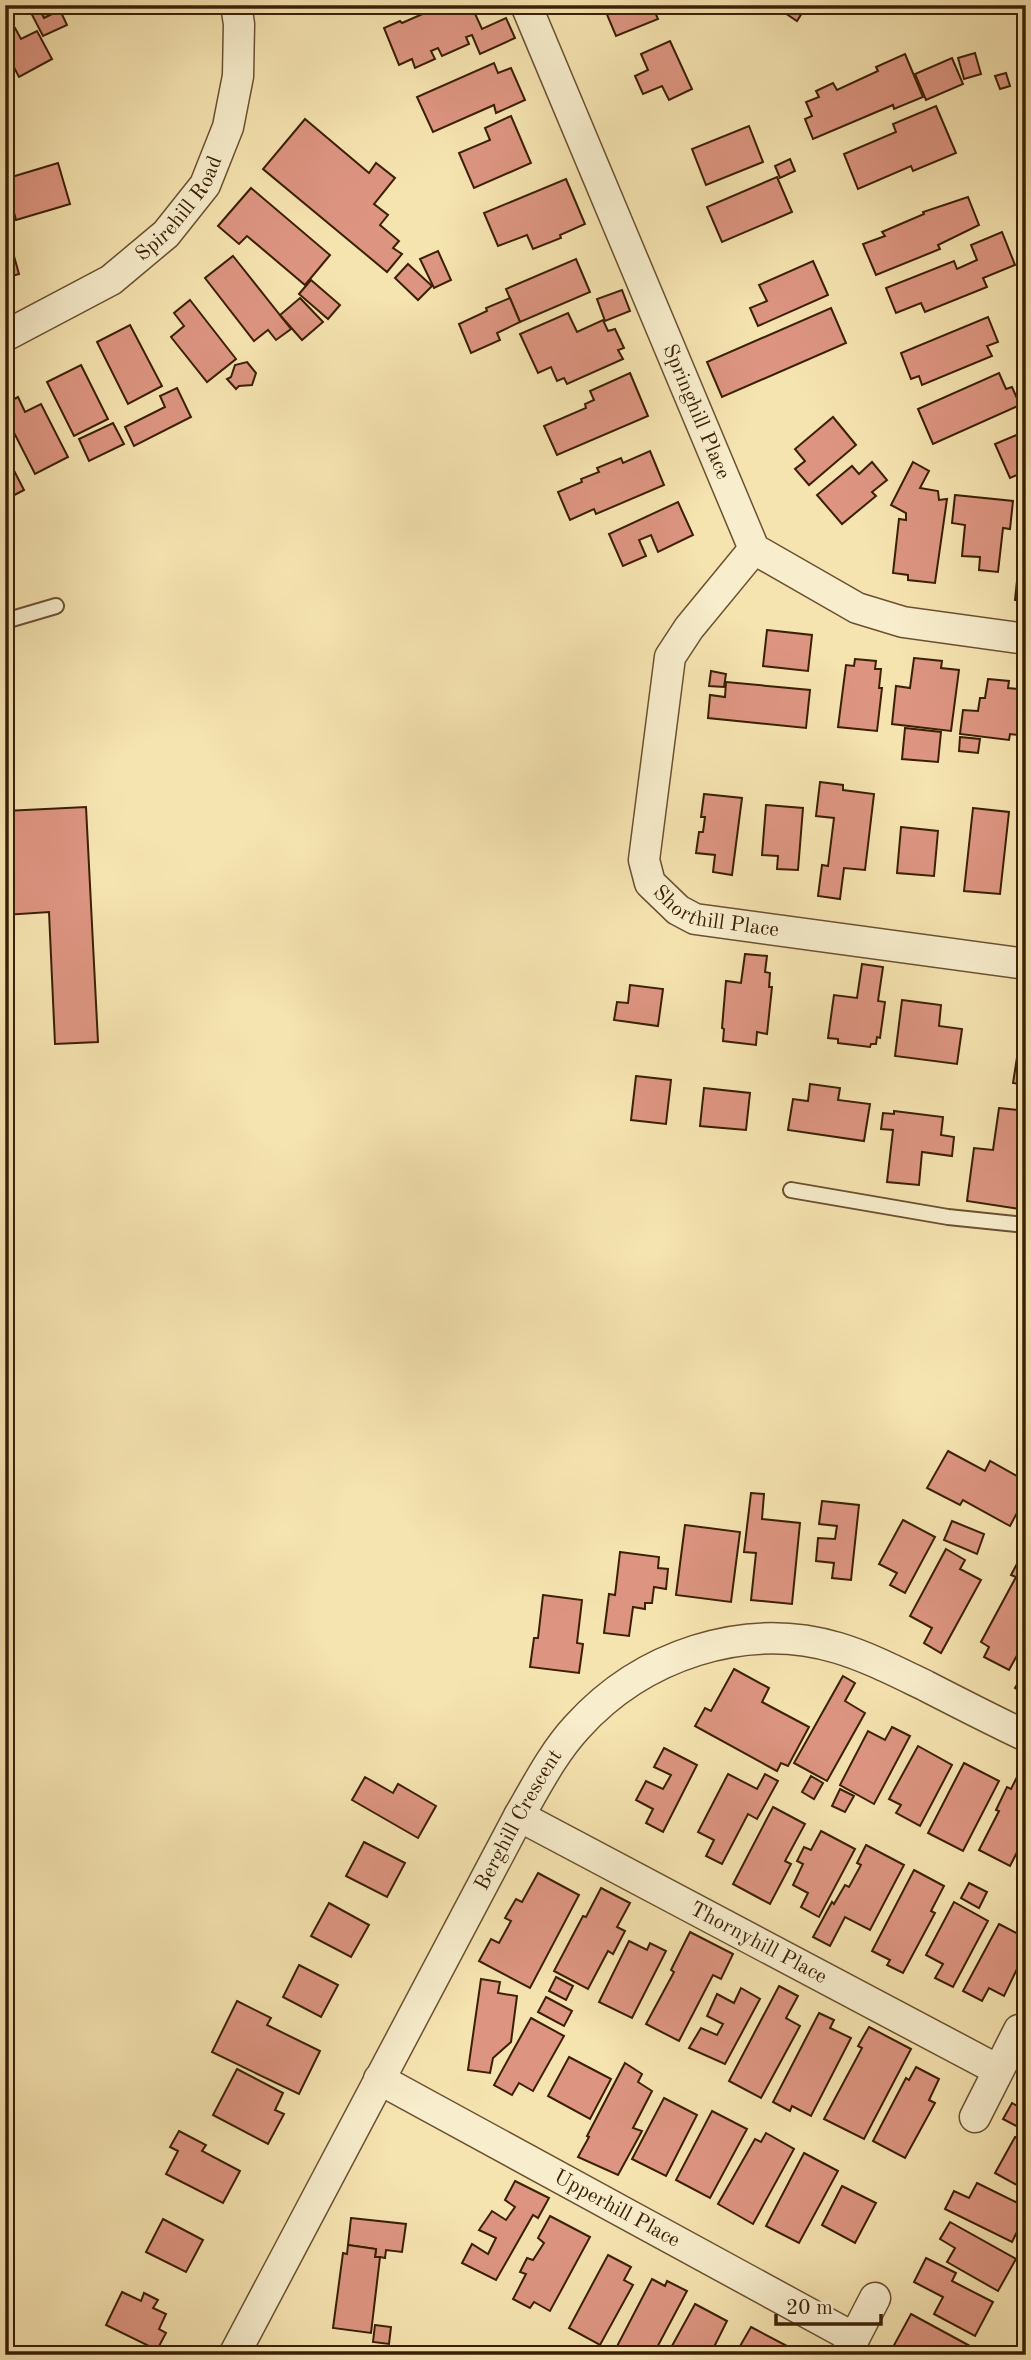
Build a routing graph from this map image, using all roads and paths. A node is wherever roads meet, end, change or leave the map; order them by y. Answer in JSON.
{"nodes":[{"id":1,"x":236,"y":5,"type":"edge"},
{"id":2,"x":526,"y":5,"type":"edge"},
{"id":3,"x":5,"y":336,"type":"edge"},
{"id":4,"x":754,"y":549,"type":"junction"},
{"id":5,"x":56,"y":607,"type":"dead end"},
{"id":6,"x":5,"y":621,"type":"edge"},
{"id":7,"x":1026,"y":639,"type":"edge"},
{"id":8,"x":1026,"y":964,"type":"edge"},
{"id":9,"x":791,"y":1190,"type":"dead end"},
{"id":10,"x":1026,"y":1225,"type":"edge"},
{"id":11,"x":1026,"y":1736,"type":"edge"},
{"id":12,"x":519,"y":1816,"type":"junction"},
{"id":13,"x":1019,"y":2030,"type":"dead end"},
{"id":14,"x":998,"y":2070,"type":"junction"},
{"id":15,"x":380,"y":2079,"type":"junction"},
{"id":16,"x":975,"y":2118,"type":"dead end"},
{"id":17,"x":875,"y":2298,"type":"dead end"},
{"id":18,"x":850,"y":2346,"type":"edge"},
{"id":19,"x":234,"y":2355,"type":"edge"}],
"edges":[{"from":1,"to":3,"type":"street","name":"Spirehill Road"},
{"from":2,"to":4,"type":"street","name":"Springhill Place"},
{"from":4,"to":7,"type":"street"},
{"from":4,"to":8,"type":"street","name":"Shorthill Place"},
{"from":5,"to":6,"type":"lane"},
{"from":9,"to":10,"type":"lane"},
{"from":11,"to":12,"type":"street","name":"Berghill Crescent"},
{"from":12,"to":14,"type":"street","name":"Thornyhill Place"},
{"from":12,"to":15,"type":"street","name":"Berghill Crescent"},
{"from":13,"to":14,"type":"street"},
{"from":14,"to":16,"type":"street"},
{"from":15,"to":18,"type":"street","name":"Upperhill Place"},
{"from":15,"to":19,"type":"street","name":"Berghill Crescent"},
{"from":17,"to":18,"type":"street","name":"Upperhill Place"}]}
